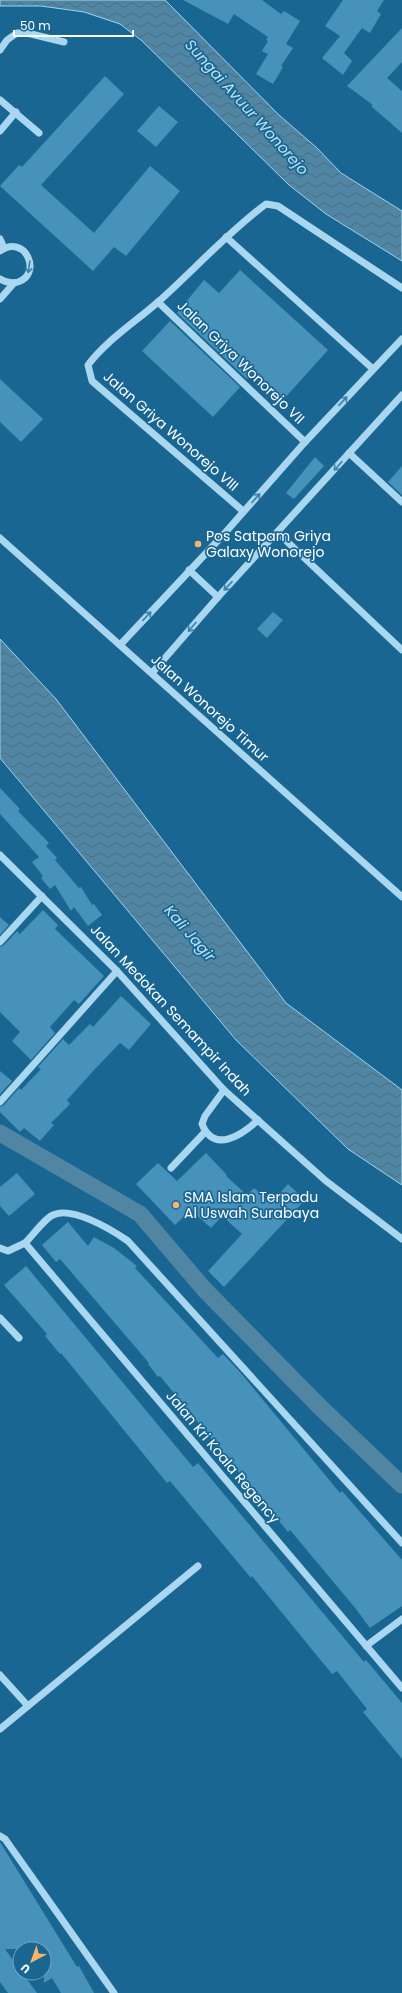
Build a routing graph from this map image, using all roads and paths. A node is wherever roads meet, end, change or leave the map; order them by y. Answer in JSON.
{"nodes":[{"id":1,"x":64,"y":42,"type":"dead end"},
{"id":2,"x":0,"y":50,"type":"edge"},
{"id":3,"x":0,"y":100,"type":"edge"},
{"id":4,"x":16,"y":112,"type":"junction"},
{"id":5,"x":0,"y":131,"type":"edge"},
{"id":6,"x":39,"y":133,"type":"dead end"},
{"id":7,"x":226,"y":237,"type":"junction"},
{"id":8,"x":0,"y":239,"type":"edge"},
{"id":9,"x":2,"y":250,"type":"edge"},
{"id":10,"x":0,"y":279,"type":"edge"},
{"id":11,"x":14,"y":283,"type":"junction"},
{"id":12,"x":402,"y":288,"type":"edge"},
{"id":13,"x":0,"y":299,"type":"edge"},
{"id":14,"x":158,"y":302,"type":"junction"},
{"id":15,"x":402,"y":339,"type":"edge"},
{"id":16,"x":373,"y":369,"type":"junction"},
{"id":17,"x":402,"y":395,"type":"edge"},
{"id":18,"x":305,"y":442,"type":"junction"},
{"id":19,"x":349,"y":453,"type":"junction"},
{"id":20,"x":402,"y":502,"type":"edge"},
{"id":21,"x":243,"y":512,"type":"junction"},
{"id":22,"x":278,"y":533,"type":"junction"},
{"id":23,"x":0,"y":538,"type":"edge"},
{"id":24,"x":190,"y":570,"type":"junction"},
{"id":25,"x":218,"y":597,"type":"junction"},
{"id":26,"x":120,"y":645,"type":"junction"},
{"id":27,"x":402,"y":650,"type":"edge"},
{"id":28,"x":152,"y":673,"type":"junction"},
{"id":29,"x":0,"y":855,"type":"edge"},
{"id":30,"x":42,"y":896,"type":"junction"},
{"id":31,"x":402,"y":897,"type":"edge"},
{"id":32,"x":0,"y":942,"type":"edge"},
{"id":33,"x":118,"y":971,"type":"junction"},
{"id":34,"x":224,"y":1090,"type":"junction"},
{"id":35,"x":0,"y":1102,"type":"edge"},
{"id":36,"x":258,"y":1120,"type":"junction"},
{"id":37,"x":205,"y":1132,"type":"junction"},
{"id":38,"x":171,"y":1168,"type":"dead end"},
{"id":39,"x":402,"y":1238,"type":"edge"},
{"id":40,"x":26,"y":1243,"type":"junction"},
{"id":41,"x":0,"y":1248,"type":"edge"},
{"id":42,"x":0,"y":1318,"type":"edge"},
{"id":43,"x":19,"y":1338,"type":"dead end"},
{"id":44,"x":402,"y":1543,"type":"edge"},
{"id":45,"x":198,"y":1566,"type":"dead end"},
{"id":46,"x":402,"y":1619,"type":"edge"},
{"id":47,"x":366,"y":1646,"type":"junction"},
{"id":48,"x":0,"y":1675,"type":"edge"},
{"id":49,"x":402,"y":1688,"type":"edge"},
{"id":50,"x":28,"y":1706,"type":"junction"},
{"id":51,"x":0,"y":1729,"type":"edge"},
{"id":52,"x":0,"y":1836,"type":"edge"},
{"id":53,"x":114,"y":1993,"type":"edge"}],
"edges":[{"from":1,"to":2,"type":"street"},
{"from":3,"to":4,"type":"street"},
{"from":4,"to":5,"type":"street"},
{"from":4,"to":6,"type":"street"},
{"from":7,"to":12,"type":"street"},
{"from":7,"to":14,"type":"street"},
{"from":7,"to":16,"type":"street"},
{"from":8,"to":9,"type":"street"},
{"from":9,"to":11,"type":"street","one_way":true},
{"from":10,"to":11,"type":"street"},
{"from":11,"to":13,"type":"street"},
{"from":14,"to":18,"type":"street","name":"Jalan Griya Wonorejo VII"},
{"from":14,"to":21,"type":"street","name":"Jalan Griya Wonorejo VIII"},
{"from":15,"to":16,"type":"street"},
{"from":18,"to":16,"type":"street","one_way":true},
{"from":17,"to":19,"type":"street"},
{"from":21,"to":18,"type":"street","one_way":true},
{"from":19,"to":20,"type":"street"},
{"from":19,"to":22,"type":"street","one_way":true},
{"from":21,"to":24,"type":"street"},
{"from":22,"to":25,"type":"street","one_way":true},
{"from":22,"to":27,"type":"street"},
{"from":23,"to":26,"type":"street","name":"Jalan Wonorejo Timur"},
{"from":24,"to":25,"type":"street"},
{"from":26,"to":24,"type":"street","one_way":true},
{"from":25,"to":28,"type":"street","one_way":true},
{"from":26,"to":28,"type":"street","name":"Jalan Wonorejo Timur"},
{"from":28,"to":31,"type":"street","name":"Jalan Wonorejo Timur"},
{"from":29,"to":30,"type":"street","name":"Jalan Medokan Semampir Indah"},
{"from":30,"to":32,"type":"street"},
{"from":30,"to":33,"type":"street","name":"Jalan Medokan Semampir Indah"},
{"from":33,"to":34,"type":"street","name":"Jalan Medokan Semampir Indah"},
{"from":33,"to":35,"type":"street"},
{"from":34,"to":36,"type":"street","name":"Jalan Medokan Semampir Indah"},
{"from":34,"to":37,"type":"street"},
{"from":36,"to":37,"type":"street"},
{"from":36,"to":39,"type":"street","name":"Jalan Medokan Semampir Indah"},
{"from":37,"to":38,"type":"street"},
{"from":40,"to":41,"type":"street"},
{"from":40,"to":44,"type":"street"},
{"from":40,"to":47,"type":"street","name":"Jalan Kri Koala Regency"},
{"from":42,"to":43,"type":"street"},
{"from":45,"to":50,"type":"street"},
{"from":46,"to":47,"type":"street"},
{"from":47,"to":49,"type":"street","name":"Jalan Kri Koala Regency"},
{"from":48,"to":50,"type":"street"},
{"from":50,"to":51,"type":"street"},
{"from":52,"to":53,"type":"street"}]}
